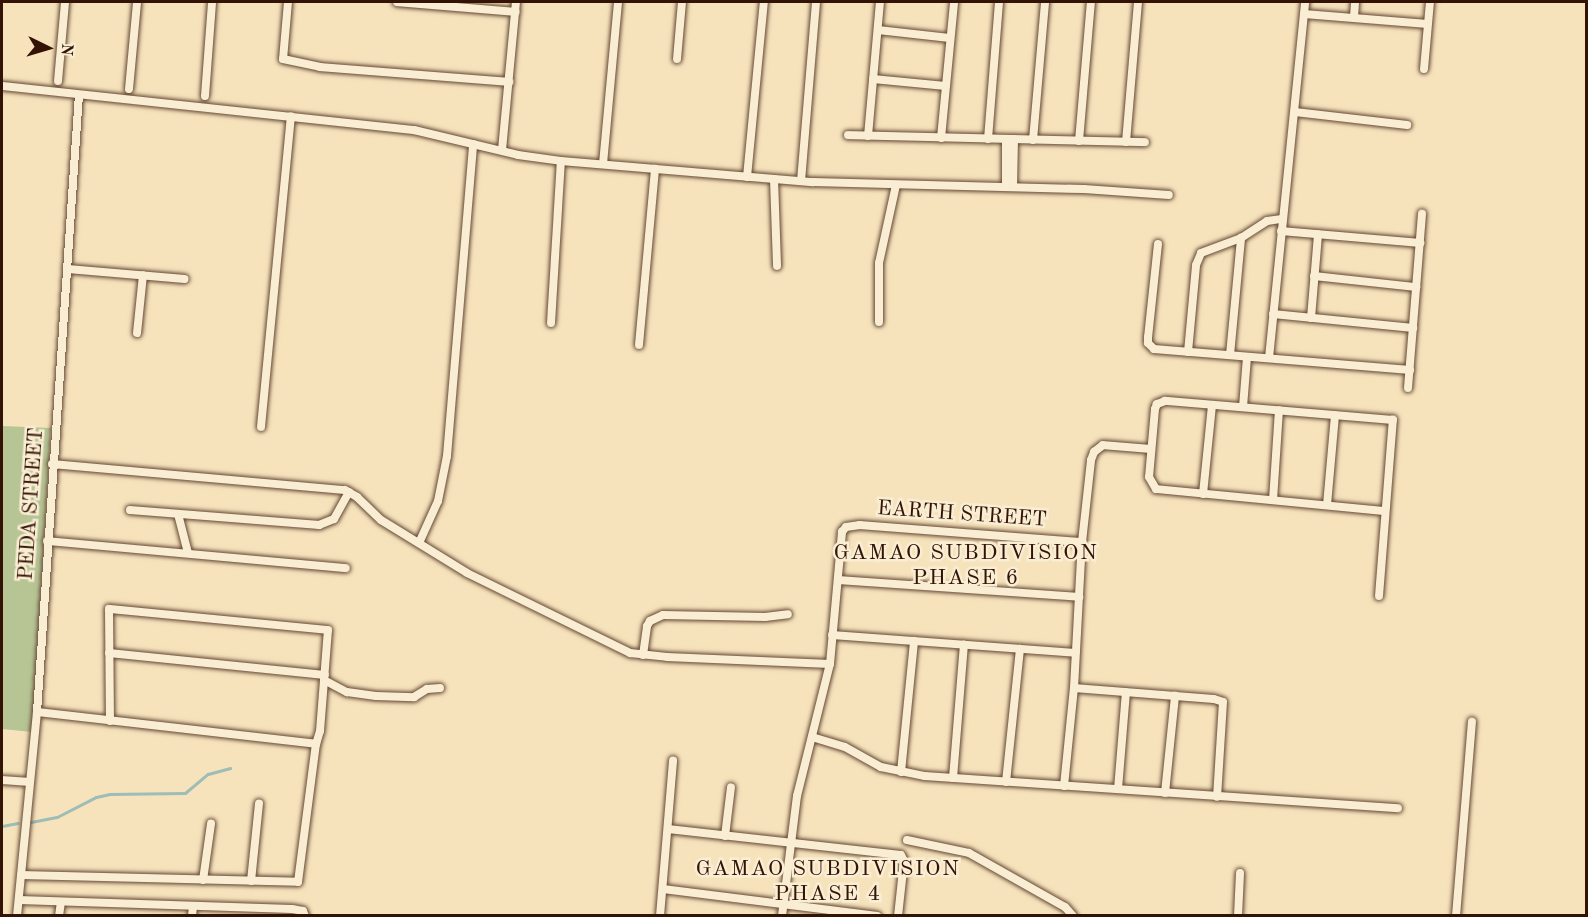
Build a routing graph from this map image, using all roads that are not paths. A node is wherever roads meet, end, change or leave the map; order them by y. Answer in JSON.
{"nodes":[{"id":1,"x":65,"y":2,"type":"edge"},
{"id":2,"x":137,"y":2,"type":"edge"},
{"id":3,"x":212,"y":2,"type":"edge"},
{"id":4,"x":288,"y":2,"type":"edge"},
{"id":5,"x":397,"y":2,"type":"edge"},
{"id":6,"x":516,"y":2,"type":"edge"},
{"id":7,"x":618,"y":2,"type":"edge"},
{"id":8,"x":682,"y":2,"type":"edge"},
{"id":9,"x":764,"y":2,"type":"edge"},
{"id":10,"x":816,"y":2,"type":"edge"},
{"id":11,"x":880,"y":2,"type":"edge"},
{"id":12,"x":954,"y":2,"type":"edge"},
{"id":13,"x":999,"y":2,"type":"edge"},
{"id":14,"x":1045,"y":2,"type":"edge"},
{"id":15,"x":1091,"y":2,"type":"edge"},
{"id":16,"x":1138,"y":2,"type":"edge"},
{"id":17,"x":1305,"y":2,"type":"edge"},
{"id":18,"x":1355,"y":2,"type":"edge"},
{"id":19,"x":1430,"y":2,"type":"edge"},
{"id":20,"x":516,"y":12,"type":"junction"},
{"id":21,"x":1304,"y":14,"type":"junction"},
{"id":22,"x":1354,"y":18,"type":"junction"},
{"id":23,"x":1428,"y":24,"type":"junction"},
{"id":24,"x":878,"y":30,"type":"junction"},
{"id":25,"x":950,"y":38,"type":"junction"},
{"id":26,"x":677,"y":59,"type":"dead end"},
{"id":27,"x":1424,"y":69,"type":"dead end"},
{"id":28,"x":873,"y":79,"type":"junction"},
{"id":29,"x":58,"y":81,"type":"dead end"},
{"id":30,"x":509,"y":82,"type":"junction"},
{"id":31,"x":2,"y":86,"type":"edge"},
{"id":32,"x":946,"y":86,"type":"junction"},
{"id":33,"x":129,"y":89,"type":"dead end"},
{"id":34,"x":79,"y":94,"type":"junction"},
{"id":35,"x":205,"y":96,"type":"dead end"},
{"id":36,"x":1295,"y":112,"type":"junction"},
{"id":37,"x":291,"y":116,"type":"junction"},
{"id":38,"x":1407,"y":125,"type":"dead end"},
{"id":39,"x":848,"y":135,"type":"dead end"},
{"id":40,"x":868,"y":136,"type":"junction"},
{"id":41,"x":941,"y":138,"type":"junction"},
{"id":42,"x":988,"y":139,"type":"junction"},
{"id":43,"x":1010,"y":139,"type":"junction"},
{"id":44,"x":1033,"y":140,"type":"junction"},
{"id":45,"x":1079,"y":141,"type":"junction"},
{"id":46,"x":1126,"y":142,"type":"junction"},
{"id":47,"x":1145,"y":142,"type":"dead end"},
{"id":48,"x":473,"y":144,"type":"junction"},
{"id":49,"x":502,"y":150,"type":"junction"},
{"id":50,"x":561,"y":160,"type":"junction"},
{"id":51,"x":603,"y":164,"type":"junction"},
{"id":52,"x":656,"y":169,"type":"junction"},
{"id":53,"x":747,"y":177,"type":"junction"},
{"id":54,"x":774,"y":179,"type":"junction"},
{"id":55,"x":801,"y":181,"type":"junction"},
{"id":56,"x":896,"y":185,"type":"junction"},
{"id":57,"x":1009,"y":187,"type":"junction"},
{"id":58,"x":1169,"y":195,"type":"dead end"},
{"id":59,"x":1422,"y":214,"type":"dead end"},
{"id":60,"x":1282,"y":219,"type":"junction"},
{"id":61,"x":1281,"y":231,"type":"junction"},
{"id":62,"x":1318,"y":234,"type":"junction"},
{"id":63,"x":1241,"y":238,"type":"junction"},
{"id":64,"x":1420,"y":243,"type":"junction"},
{"id":65,"x":1158,"y":244,"type":"dead end"},
{"id":66,"x":777,"y":266,"type":"dead end"},
{"id":67,"x":68,"y":269,"type":"junction"},
{"id":68,"x":143,"y":275,"type":"junction"},
{"id":69,"x":1314,"y":276,"type":"junction"},
{"id":70,"x":185,"y":279,"type":"dead end"},
{"id":71,"x":1416,"y":286,"type":"junction"},
{"id":72,"x":1273,"y":314,"type":"junction"},
{"id":73,"x":1311,"y":318,"type":"junction"},
{"id":74,"x":879,"y":322,"type":"dead end"},
{"id":75,"x":551,"y":323,"type":"dead end"},
{"id":76,"x":1413,"y":328,"type":"junction"},
{"id":77,"x":137,"y":333,"type":"dead end"},
{"id":78,"x":639,"y":345,"type":"dead end"},
{"id":79,"x":1188,"y":352,"type":"junction"},
{"id":80,"x":1230,"y":355,"type":"junction"},
{"id":81,"x":1247,"y":357,"type":"junction"},
{"id":82,"x":1269,"y":358,"type":"junction"},
{"id":83,"x":1410,"y":370,"type":"junction"},
{"id":84,"x":1408,"y":388,"type":"dead end"},
{"id":85,"x":1212,"y":405,"type":"junction"},
{"id":86,"x":1243,"y":407,"type":"junction"},
{"id":87,"x":1279,"y":410,"type":"junction"},
{"id":88,"x":1335,"y":415,"type":"junction"},
{"id":89,"x":261,"y":427,"type":"dead end"},
{"id":90,"x":1150,"y":449,"type":"junction"},
{"id":91,"x":52,"y":464,"type":"junction"},
{"id":92,"x":349,"y":492,"type":"junction"},
{"id":93,"x":1203,"y":494,"type":"junction"},
{"id":94,"x":1273,"y":500,"type":"junction"},
{"id":95,"x":1326,"y":505,"type":"junction"},
{"id":96,"x":130,"y":510,"type":"dead end"},
{"id":97,"x":1386,"y":511,"type":"junction"},
{"id":98,"x":178,"y":514,"type":"junction"},
{"id":99,"x":47,"y":541,"type":"junction"},
{"id":100,"x":1082,"y":542,"type":"junction"},
{"id":101,"x":420,"y":543,"type":"junction"},
{"id":102,"x":188,"y":553,"type":"junction"},
{"id":103,"x":346,"y":568,"type":"dead end"},
{"id":104,"x":837,"y":580,"type":"junction"},
{"id":105,"x":1379,"y":596,"type":"dead end"},
{"id":106,"x":1078,"y":597,"type":"junction"},
{"id":107,"x":788,"y":614,"type":"dead end"},
{"id":108,"x":832,"y":635,"type":"junction"},
{"id":109,"x":914,"y":641,"type":"junction"},
{"id":110,"x":964,"y":644,"type":"junction"},
{"id":111,"x":1020,"y":649,"type":"junction"},
{"id":112,"x":109,"y":653,"type":"junction"},
{"id":113,"x":1075,"y":653,"type":"junction"},
{"id":114,"x":643,"y":655,"type":"junction"},
{"id":115,"x":830,"y":664,"type":"junction"},
{"id":116,"x":325,"y":677,"type":"junction"},
{"id":117,"x":440,"y":688,"type":"dead end"},
{"id":118,"x":1074,"y":688,"type":"junction"},
{"id":119,"x":1126,"y":692,"type":"junction"},
{"id":120,"x":1175,"y":696,"type":"junction"},
{"id":121,"x":37,"y":712,"type":"junction"},
{"id":122,"x":110,"y":721,"type":"junction"},
{"id":123,"x":1472,"y":722,"type":"dead end"},
{"id":124,"x":812,"y":737,"type":"junction"},
{"id":125,"x":316,"y":744,"type":"junction"},
{"id":126,"x":674,"y":761,"type":"dead end"},
{"id":127,"x":901,"y":772,"type":"junction"},
{"id":128,"x":953,"y":778,"type":"junction"},
{"id":129,"x":2,"y":780,"type":"edge"},
{"id":130,"x":30,"y":782,"type":"junction"},
{"id":131,"x":1006,"y":782,"type":"junction"},
{"id":132,"x":1064,"y":786,"type":"junction"},
{"id":133,"x":731,"y":787,"type":"dead end"},
{"id":134,"x":1118,"y":789,"type":"junction"},
{"id":135,"x":1165,"y":793,"type":"junction"},
{"id":136,"x":1217,"y":796,"type":"junction"},
{"id":137,"x":259,"y":803,"type":"dead end"},
{"id":138,"x":1398,"y":808,"type":"dead end"},
{"id":139,"x":211,"y":824,"type":"dead end"},
{"id":140,"x":668,"y":828,"type":"junction"},
{"id":141,"x":725,"y":836,"type":"junction"},
{"id":142,"x":907,"y":840,"type":"dead end"},
{"id":143,"x":790,"y":843,"type":"junction"},
{"id":144,"x":1240,"y":873,"type":"dead end"},
{"id":145,"x":21,"y":875,"type":"junction"},
{"id":146,"x":203,"y":880,"type":"junction"},
{"id":147,"x":251,"y":881,"type":"junction"},
{"id":148,"x":663,"y":889,"type":"junction"},
{"id":149,"x":19,"y":900,"type":"junction"},
{"id":150,"x":61,"y":902,"type":"junction"},
{"id":151,"x":784,"y":903,"type":"junction"},
{"id":152,"x":142,"y":904,"type":"junction"},
{"id":153,"x":193,"y":911,"type":"edge"},
{"id":154,"x":264,"y":912,"type":"edge"},
{"id":155,"x":18,"y":915,"type":"edge"},
{"id":156,"x":59,"y":915,"type":"edge"},
{"id":157,"x":141,"y":915,"type":"edge"},
{"id":158,"x":305,"y":915,"type":"edge"},
{"id":159,"x":660,"y":915,"type":"edge"},
{"id":160,"x":783,"y":915,"type":"edge"},
{"id":161,"x":877,"y":915,"type":"edge"},
{"id":162,"x":898,"y":915,"type":"edge"},
{"id":163,"x":1072,"y":915,"type":"edge"},
{"id":164,"x":1238,"y":915,"type":"edge"},
{"id":165,"x":1456,"y":915,"type":"edge"}],
"edges":[{"from":1,"to":29,"type":"street"},
{"from":2,"to":33,"type":"street"},
{"from":3,"to":35,"type":"street"},
{"from":4,"to":30,"type":"street"},
{"from":5,"to":20,"type":"street"},
{"from":6,"to":20,"type":"street"},
{"from":7,"to":51,"type":"street"},
{"from":8,"to":26,"type":"street"},
{"from":9,"to":53,"type":"street"},
{"from":10,"to":55,"type":"street"},
{"from":11,"to":24,"type":"street"},
{"from":12,"to":25,"type":"street"},
{"from":13,"to":42,"type":"street"},
{"from":14,"to":44,"type":"street"},
{"from":15,"to":45,"type":"street"},
{"from":16,"to":46,"type":"street"},
{"from":17,"to":21,"type":"street"},
{"from":18,"to":22,"type":"street"},
{"from":19,"to":23,"type":"street"},
{"from":20,"to":30,"type":"street"},
{"from":21,"to":22,"type":"street"},
{"from":21,"to":36,"type":"street"},
{"from":22,"to":23,"type":"street"},
{"from":23,"to":27,"type":"street"},
{"from":24,"to":25,"type":"street"},
{"from":24,"to":28,"type":"street"},
{"from":25,"to":32,"type":"street"},
{"from":28,"to":32,"type":"street"},
{"from":28,"to":40,"type":"street"},
{"from":30,"to":49,"type":"street"},
{"from":31,"to":34,"type":"street"},
{"from":32,"to":41,"type":"street"},
{"from":34,"to":37,"type":"street"},
{"from":34,"to":67,"type":"street","name":"PEDA STREET"},
{"from":36,"to":38,"type":"street"},
{"from":36,"to":60,"type":"street"},
{"from":37,"to":48,"type":"street"},
{"from":37,"to":89,"type":"street"},
{"from":39,"to":40,"type":"street"},
{"from":40,"to":41,"type":"street"},
{"from":41,"to":42,"type":"street"},
{"from":42,"to":43,"type":"street"},
{"from":43,"to":44,"type":"street"},
{"from":43,"to":57,"type":"street"},
{"from":44,"to":45,"type":"street"},
{"from":45,"to":46,"type":"street"},
{"from":46,"to":47,"type":"street"},
{"from":48,"to":49,"type":"street"},
{"from":48,"to":101,"type":"street"},
{"from":49,"to":50,"type":"street"},
{"from":50,"to":51,"type":"street"},
{"from":50,"to":75,"type":"street"},
{"from":51,"to":52,"type":"street"},
{"from":52,"to":53,"type":"street"},
{"from":52,"to":78,"type":"street"},
{"from":53,"to":54,"type":"street"},
{"from":54,"to":55,"type":"street"},
{"from":54,"to":66,"type":"street"},
{"from":55,"to":56,"type":"street"},
{"from":56,"to":57,"type":"street"},
{"from":56,"to":74,"type":"street"},
{"from":57,"to":58,"type":"street"},
{"from":59,"to":64,"type":"street"},
{"from":60,"to":61,"type":"street"},
{"from":60,"to":63,"type":"street"},
{"from":61,"to":62,"type":"street"},
{"from":61,"to":72,"type":"street"},
{"from":62,"to":64,"type":"street"},
{"from":62,"to":69,"type":"street"},
{"from":63,"to":79,"type":"street"},
{"from":63,"to":80,"type":"street"},
{"from":64,"to":71,"type":"street"},
{"from":65,"to":79,"type":"street"},
{"from":67,"to":68,"type":"street"},
{"from":67,"to":91,"type":"street","name":"PEDA STREET"},
{"from":68,"to":70,"type":"street"},
{"from":68,"to":77,"type":"street"},
{"from":69,"to":71,"type":"street"},
{"from":69,"to":73,"type":"street"},
{"from":71,"to":76,"type":"street"},
{"from":72,"to":73,"type":"street"},
{"from":72,"to":82,"type":"street"},
{"from":73,"to":76,"type":"street"},
{"from":76,"to":83,"type":"street"},
{"from":79,"to":80,"type":"street"},
{"from":80,"to":81,"type":"street"},
{"from":81,"to":82,"type":"street"},
{"from":81,"to":86,"type":"street"},
{"from":82,"to":83,"type":"street"},
{"from":83,"to":84,"type":"street"},
{"from":85,"to":86,"type":"street"},
{"from":85,"to":90,"type":"street"},
{"from":85,"to":93,"type":"street"},
{"from":86,"to":87,"type":"street"},
{"from":87,"to":88,"type":"street"},
{"from":87,"to":94,"type":"street"},
{"from":88,"to":95,"type":"street"},
{"from":88,"to":97,"type":"street"},
{"from":90,"to":93,"type":"street"},
{"from":90,"to":100,"type":"street"},
{"from":91,"to":92,"type":"street"},
{"from":91,"to":99,"type":"street","name":"PEDA STREET"},
{"from":92,"to":98,"type":"street"},
{"from":92,"to":101,"type":"street"},
{"from":93,"to":94,"type":"street"},
{"from":94,"to":95,"type":"street"},
{"from":95,"to":97,"type":"street"},
{"from":96,"to":98,"type":"street"},
{"from":97,"to":105,"type":"street"},
{"from":98,"to":102,"type":"street"},
{"from":99,"to":102,"type":"street"},
{"from":99,"to":121,"type":"street","name":"PEDA STREET"},
{"from":100,"to":104,"type":"street","name":"EARTH STREET"},
{"from":100,"to":106,"type":"street"},
{"from":101,"to":114,"type":"street"},
{"from":102,"to":103,"type":"street"},
{"from":104,"to":106,"type":"street"},
{"from":104,"to":108,"type":"street"},
{"from":106,"to":113,"type":"street"},
{"from":107,"to":114,"type":"street"},
{"from":108,"to":109,"type":"street"},
{"from":108,"to":115,"type":"street"},
{"from":109,"to":110,"type":"street"},
{"from":109,"to":127,"type":"street"},
{"from":110,"to":111,"type":"street"},
{"from":110,"to":128,"type":"street"},
{"from":111,"to":113,"type":"street"},
{"from":111,"to":131,"type":"street"},
{"from":112,"to":116,"type":"street"},
{"from":112,"to":116,"type":"street"},
{"from":112,"to":122,"type":"street"},
{"from":113,"to":118,"type":"street"},
{"from":114,"to":115,"type":"street"},
{"from":115,"to":124,"type":"street"},
{"from":116,"to":117,"type":"street"},
{"from":116,"to":125,"type":"street"},
{"from":118,"to":119,"type":"street"},
{"from":118,"to":132,"type":"street"},
{"from":119,"to":120,"type":"street"},
{"from":119,"to":134,"type":"street"},
{"from":120,"to":135,"type":"street"},
{"from":120,"to":136,"type":"street"},
{"from":121,"to":122,"type":"street"},
{"from":121,"to":130,"type":"street","name":"PEDA STREET"},
{"from":122,"to":125,"type":"street"},
{"from":123,"to":165,"type":"street"},
{"from":124,"to":127,"type":"street"},
{"from":124,"to":143,"type":"street"},
{"from":125,"to":147,"type":"street"},
{"from":126,"to":140,"type":"street"},
{"from":127,"to":128,"type":"street"},
{"from":128,"to":131,"type":"street"},
{"from":129,"to":130,"type":"street"},
{"from":130,"to":145,"type":"street","name":"PEDA STREET"},
{"from":131,"to":132,"type":"street"},
{"from":132,"to":134,"type":"street"},
{"from":133,"to":141,"type":"street"},
{"from":134,"to":135,"type":"street"},
{"from":135,"to":136,"type":"street"},
{"from":136,"to":138,"type":"street"},
{"from":137,"to":147,"type":"street"},
{"from":139,"to":146,"type":"street"},
{"from":140,"to":141,"type":"street"},
{"from":140,"to":148,"type":"street"},
{"from":141,"to":143,"type":"street"},
{"from":142,"to":163,"type":"street"},
{"from":143,"to":151,"type":"street"},
{"from":143,"to":162,"type":"street"},
{"from":144,"to":164,"type":"street"},
{"from":145,"to":146,"type":"street"},
{"from":145,"to":149,"type":"street","name":"PEDA STREET"},
{"from":146,"to":147,"type":"street"},
{"from":148,"to":151,"type":"street"},
{"from":148,"to":159,"type":"street"},
{"from":149,"to":150,"type":"street"},
{"from":149,"to":155,"type":"street","name":"PEDA STREET"},
{"from":150,"to":152,"type":"street"},
{"from":150,"to":156,"type":"street"},
{"from":151,"to":160,"type":"street"},
{"from":151,"to":161,"type":"street"},
{"from":152,"to":153,"type":"street"},
{"from":152,"to":157,"type":"street"},
{"from":153,"to":154,"type":"street"},
{"from":154,"to":158,"type":"street"}]}
